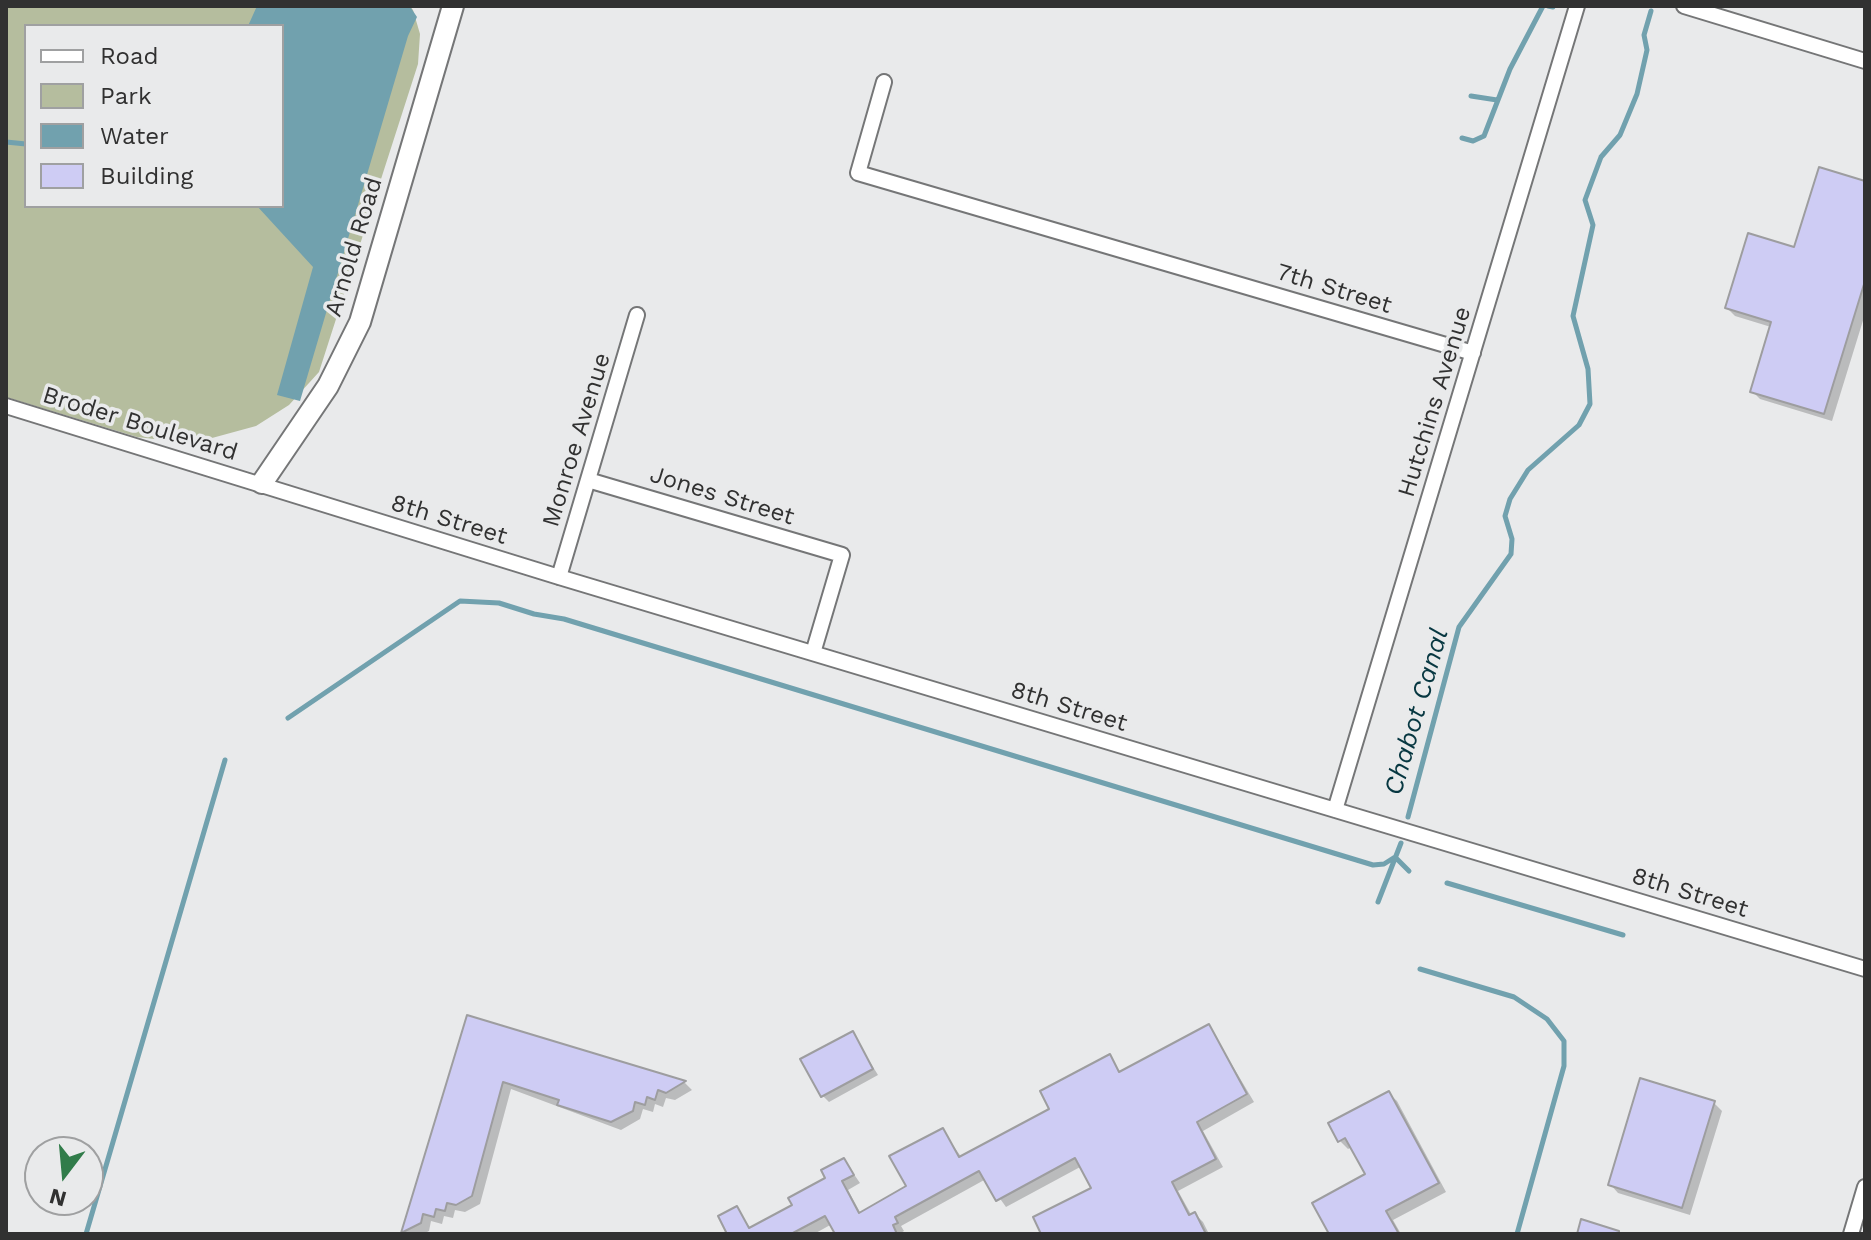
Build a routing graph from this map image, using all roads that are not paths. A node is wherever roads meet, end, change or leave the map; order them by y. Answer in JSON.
{"nodes":[{"id":1,"x":453,"y":6,"type":"edge"},
{"id":2,"x":1577,"y":6,"type":"edge"},
{"id":3,"x":1684,"y":6,"type":"edge"},
{"id":4,"x":1865,"y":61,"type":"edge"},
{"id":5,"x":884,"y":82,"type":"dead end"},
{"id":6,"x":637,"y":315,"type":"dead end"},
{"id":7,"x":1473,"y":353,"type":"junction"},
{"id":8,"x":6,"y":406,"type":"edge"},
{"id":9,"x":588,"y":480,"type":"junction"},
{"id":10,"x":262,"y":483,"type":"junction"},
{"id":11,"x":559,"y":577,"type":"junction"},
{"id":12,"x":813,"y":653,"type":"junction"},
{"id":13,"x":1335,"y":810,"type":"junction"},
{"id":14,"x":1865,"y":969,"type":"edge"},
{"id":15,"x":1865,"y":1187,"type":"edge"},
{"id":16,"x":1851,"y":1234,"type":"edge"}],
"edges":[{"from":1,"to":10,"type":"street","name":"Arnold Road"},
{"from":2,"to":7,"type":"street","name":"Hutchins Avenue"},
{"from":3,"to":4,"type":"street"},
{"from":5,"to":7,"type":"street","name":"7th Street"},
{"from":6,"to":9,"type":"street","name":"Monroe Avenue"},
{"from":7,"to":13,"type":"street","name":"Hutchins Avenue"},
{"from":8,"to":10,"type":"street","name":"Broder Boulevard"},
{"from":9,"to":11,"type":"street","name":"Monroe Avenue"},
{"from":9,"to":12,"type":"street","name":"Jones Street"},
{"from":10,"to":11,"type":"street","name":"8th Street"},
{"from":11,"to":12,"type":"street","name":"8th Street"},
{"from":12,"to":13,"type":"street","name":"8th Street"},
{"from":13,"to":14,"type":"street","name":"8th Street"},
{"from":15,"to":16,"type":"street"}]}
